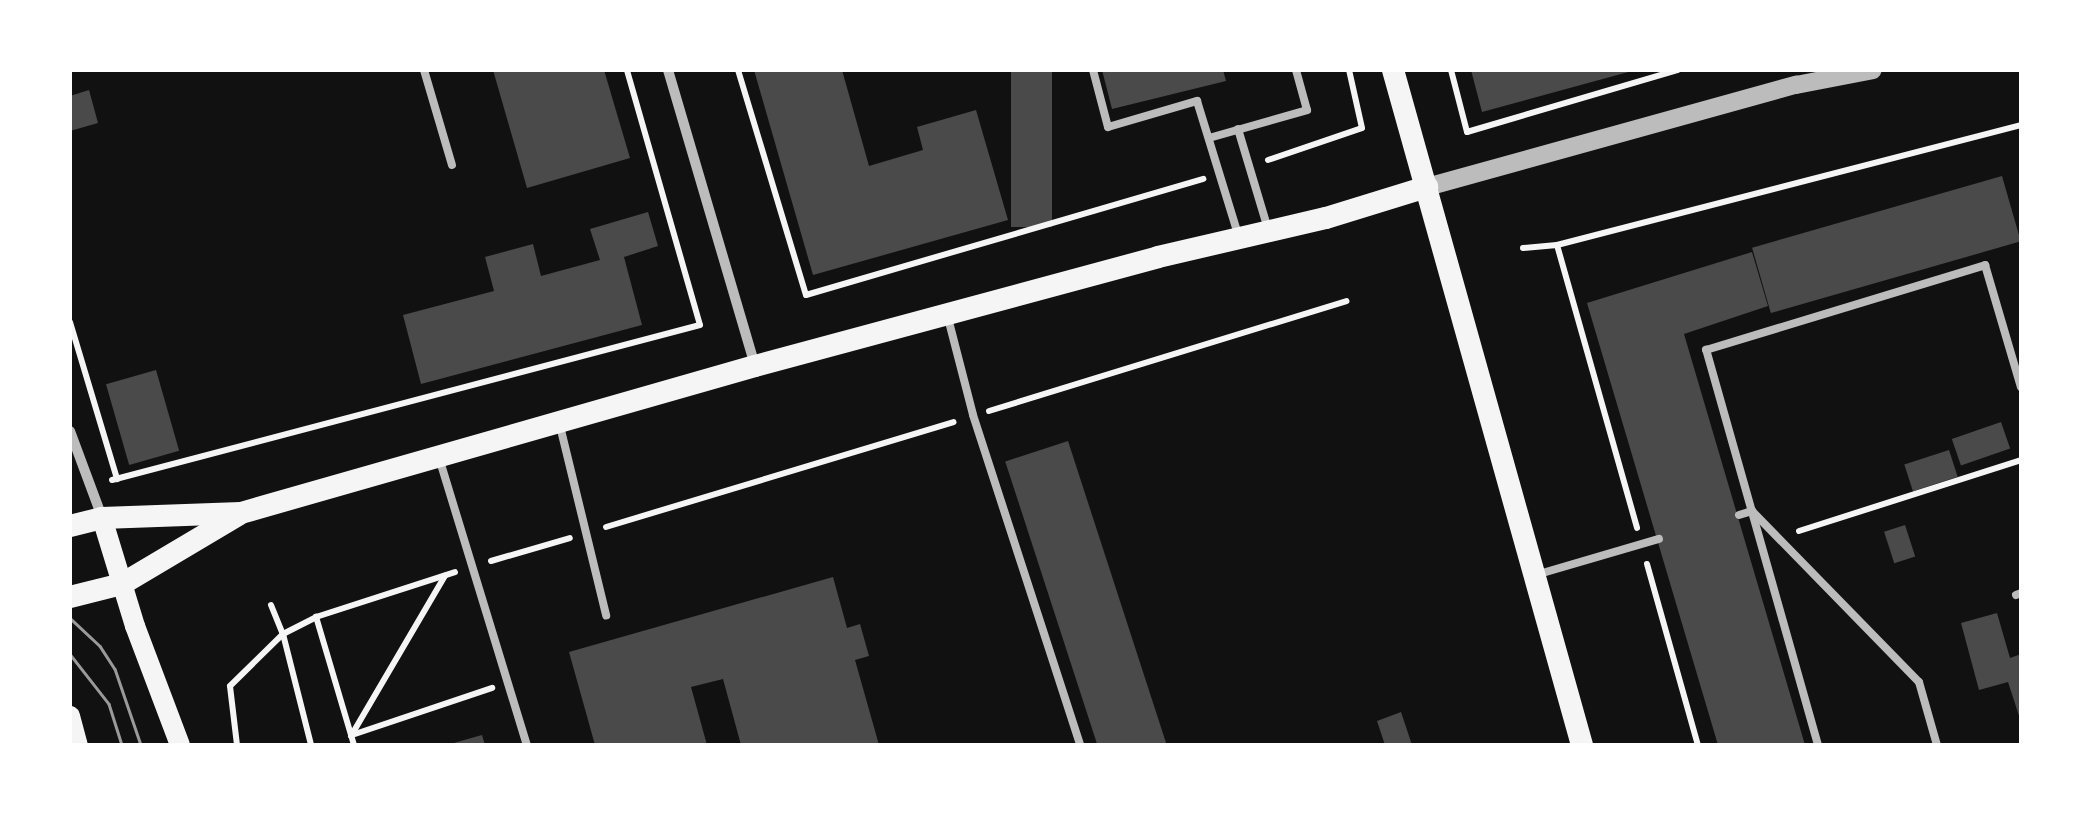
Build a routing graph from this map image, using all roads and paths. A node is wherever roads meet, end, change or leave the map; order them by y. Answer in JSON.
{"nodes":[{"id":1,"x":424,"y":70,"type":"edge"},
{"id":2,"x":626,"y":70,"type":"edge"},
{"id":3,"x":668,"y":70,"type":"edge"},
{"id":4,"x":738,"y":70,"type":"edge"},
{"id":5,"x":1093,"y":70,"type":"edge"},
{"id":6,"x":1296,"y":70,"type":"edge"},
{"id":7,"x":1348,"y":70,"type":"edge"},
{"id":8,"x":1392,"y":70,"type":"edge"},
{"id":9,"x":1451,"y":70,"type":"edge"},
{"id":10,"x":1678,"y":70,"type":"edge"},
{"id":11,"x":1873,"y":70,"type":"edge"},
{"id":12,"x":2021,"y":124,"type":"edge"},
{"id":13,"x":1238,"y":129,"type":"junction"},
{"id":14,"x":1209,"y":138,"type":"junction"},
{"id":15,"x":452,"y":165,"type":"dead end"},
{"id":16,"x":1251,"y":166,"type":"junction"},
{"id":17,"x":1222,"y":174,"type":"junction"},
{"id":18,"x":1426,"y":187,"type":"junction"},
{"id":19,"x":1268,"y":229,"type":"junction"},
{"id":20,"x":1240,"y":238,"type":"junction"},
{"id":21,"x":1557,"y":246,"type":"junction"},
{"id":22,"x":1523,"y":248,"type":"dead end"},
{"id":23,"x":1346,"y":301,"type":"dead end"},
{"id":24,"x":947,"y":314,"type":"junction"},
{"id":25,"x":70,"y":322,"type":"edge"},
{"id":26,"x":756,"y":366,"type":"junction"},
{"id":27,"x":2021,"y":387,"type":"edge"},
{"id":28,"x":973,"y":416,"type":"junction"},
{"id":29,"x":559,"y":422,"type":"junction"},
{"id":30,"x":70,"y":431,"type":"edge"},
{"id":31,"x":438,"y":457,"type":"junction"},
{"id":32,"x":2021,"y":460,"type":"edge"},
{"id":33,"x":117,"y":479,"type":"junction"},
{"id":34,"x":88,"y":486,"type":"junction"},
{"id":35,"x":1752,"y":511,"type":"junction"},
{"id":36,"x":241,"y":514,"type":"junction"},
{"id":37,"x":1739,"y":515,"type":"dead end"},
{"id":38,"x":102,"y":518,"type":"junction"},
{"id":39,"x":70,"y":526,"type":"edge"},
{"id":40,"x":584,"y":534,"type":"junction"},
{"id":41,"x":1659,"y":538,"type":"dead end"},
{"id":42,"x":1778,"y":538,"type":"junction"},
{"id":43,"x":1641,"y":543,"type":"junction"},
{"id":44,"x":470,"y":568,"type":"junction"},
{"id":45,"x":446,"y":575,"type":"junction"},
{"id":46,"x":1535,"y":575,"type":"junction"},
{"id":47,"x":122,"y":584,"type":"junction"},
{"id":48,"x":70,"y":596,"type":"edge"},
{"id":49,"x":270,"y":604,"type":"dead end"},
{"id":50,"x":606,"y":614,"type":"dead end"},
{"id":51,"x":316,"y":617,"type":"junction"},
{"id":52,"x":283,"y":634,"type":"junction"},
{"id":53,"x":507,"y":683,"type":"junction"},
{"id":54,"x":70,"y":716,"type":"edge"},
{"id":55,"x":351,"y":736,"type":"junction"},
{"id":56,"x":78,"y":745,"type":"edge"},
{"id":57,"x":180,"y":745,"type":"edge"},
{"id":58,"x":237,"y":745,"type":"edge"},
{"id":59,"x":311,"y":745,"type":"edge"},
{"id":60,"x":354,"y":745,"type":"edge"},
{"id":61,"x":527,"y":745,"type":"edge"},
{"id":62,"x":1080,"y":745,"type":"edge"},
{"id":63,"x":1582,"y":745,"type":"edge"},
{"id":64,"x":1698,"y":745,"type":"edge"},
{"id":65,"x":1818,"y":745,"type":"edge"},
{"id":66,"x":1937,"y":745,"type":"edge"}],
"edges":[{"from":1,"to":15,"type":"lane"},
{"from":2,"to":33,"type":"path"},
{"from":3,"to":26,"type":"street"},
{"from":4,"to":17,"type":"path"},
{"from":5,"to":14,"type":"lane"},
{"from":6,"to":13,"type":"lane"},
{"from":7,"to":16,"type":"path"},
{"from":8,"to":18,"type":"main road"},
{"from":9,"to":10,"type":"path"},
{"from":11,"to":18,"type":"street"},
{"from":12,"to":21,"type":"path"},
{"from":13,"to":14,"type":"lane"},
{"from":13,"to":16,"type":"lane"},
{"from":14,"to":17,"type":"lane"},
{"from":16,"to":19,"type":"lane"},
{"from":17,"to":20,"type":"lane"},
{"from":18,"to":19,"type":"main road"},
{"from":18,"to":46,"type":"main road"},
{"from":19,"to":20,"type":"main road"},
{"from":20,"to":24,"type":"main road"},
{"from":21,"to":22,"type":"path"},
{"from":21,"to":43,"type":"path"},
{"from":23,"to":28,"type":"path"},
{"from":24,"to":26,"type":"main road"},
{"from":24,"to":28,"type":"lane"},
{"from":25,"to":33,"type":"path"},
{"from":26,"to":29,"type":"main road"},
{"from":27,"to":35,"type":"lane"},
{"from":28,"to":40,"type":"path"},
{"from":28,"to":62,"type":"lane"},
{"from":29,"to":31,"type":"main road"},
{"from":29,"to":40,"type":"lane"},
{"from":30,"to":34,"type":"street"},
{"from":31,"to":36,"type":"main road"},
{"from":31,"to":44,"type":"lane"},
{"from":32,"to":42,"type":"path"},
{"from":33,"to":34,"type":"path"},
{"from":34,"to":38,"type":"street"},
{"from":35,"to":37,"type":"lane"},
{"from":35,"to":42,"type":"lane"},
{"from":35,"to":65,"type":"lane"},
{"from":36,"to":38,"type":"main road"},
{"from":36,"to":47,"type":"main road"},
{"from":38,"to":39,"type":"main road"},
{"from":38,"to":47,"type":"main road"},
{"from":40,"to":44,"type":"path"},
{"from":40,"to":50,"type":"lane"},
{"from":41,"to":43,"type":"lane"},
{"from":42,"to":66,"type":"lane"},
{"from":43,"to":46,"type":"lane"},
{"from":43,"to":64,"type":"path"},
{"from":44,"to":45,"type":"path"},
{"from":44,"to":53,"type":"lane"},
{"from":45,"to":51,"type":"path"},
{"from":45,"to":55,"type":"path"},
{"from":46,"to":63,"type":"main road"},
{"from":47,"to":48,"type":"main road"},
{"from":47,"to":57,"type":"main road"},
{"from":49,"to":52,"type":"path"},
{"from":51,"to":52,"type":"path"},
{"from":51,"to":55,"type":"path"},
{"from":52,"to":58,"type":"path"},
{"from":52,"to":59,"type":"path"},
{"from":53,"to":55,"type":"path"},
{"from":53,"to":61,"type":"lane"},
{"from":54,"to":56,"type":"main road"},
{"from":55,"to":60,"type":"path"}]}
